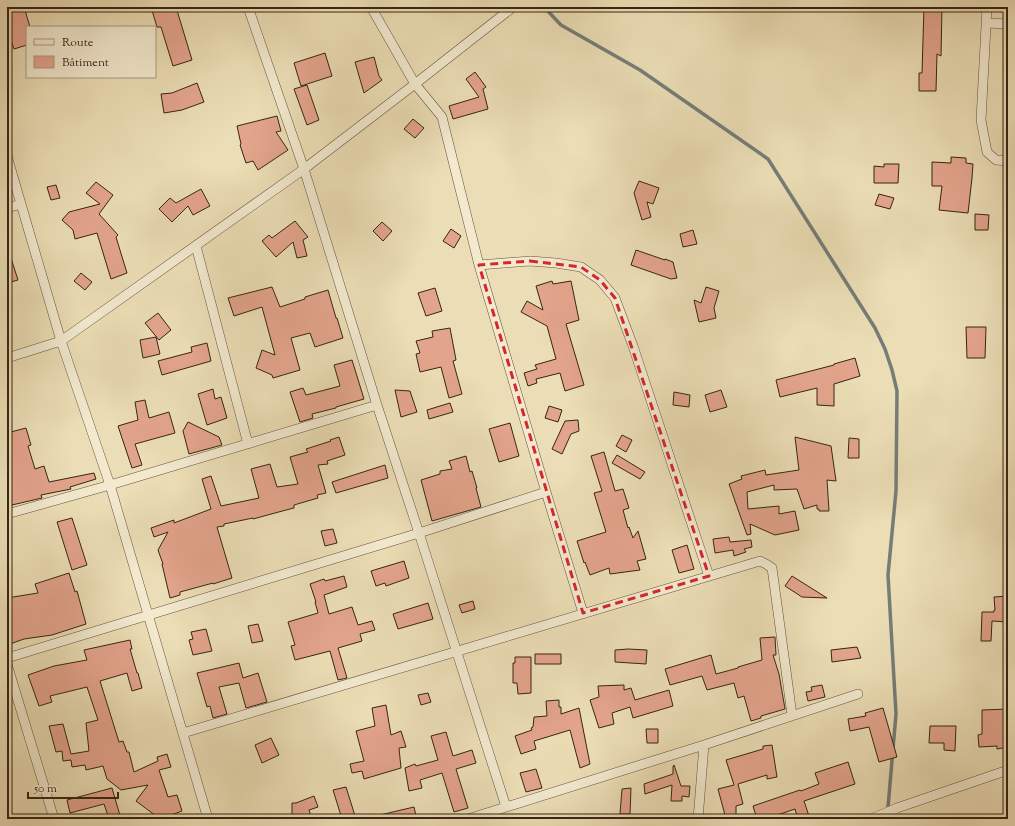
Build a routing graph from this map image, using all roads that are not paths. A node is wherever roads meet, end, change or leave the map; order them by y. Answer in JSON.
{"nodes":[{"id":1,"x":248,"y":7,"type":"edge"},
{"id":2,"x":370,"y":7,"type":"edge"},
{"id":3,"x":513,"y":7,"type":"edge"},
{"id":4,"x":987,"y":7,"type":"edge"},
{"id":5,"x":986,"y":23,"type":"junction"},
{"id":6,"x":1008,"y":24,"type":"edge"},
{"id":7,"x":415,"y":84,"type":"junction"},
{"id":8,"x":7,"y":156,"type":"edge"},
{"id":9,"x":1008,"y":161,"type":"edge"},
{"id":10,"x":304,"y":169,"type":"junction"},
{"id":11,"x":21,"y":204,"type":"junction"},
{"id":12,"x":7,"y":208,"type":"edge"},
{"id":13,"x":196,"y":246,"type":"junction"},
{"id":14,"x":479,"y":265,"type":"junction"},
{"id":15,"x":61,"y":341,"type":"junction"},
{"id":16,"x":7,"y":358,"type":"edge"},
{"id":17,"x":377,"y":405,"type":"junction"},
{"id":18,"x":248,"y":444,"type":"junction"},
{"id":19,"x":110,"y":485,"type":"junction"},
{"id":20,"x":546,"y":492,"type":"junction"},
{"id":21,"x":7,"y":514,"type":"edge"},
{"id":22,"x":419,"y":533,"type":"junction"},
{"id":23,"x":709,"y":576,"type":"junction"},
{"id":24,"x":583,"y":614,"type":"junction"},
{"id":25,"x":149,"y":616,"type":"junction"},
{"id":26,"x":457,"y":651,"type":"junction"},
{"id":27,"x":7,"y":658,"type":"edge"},
{"id":28,"x":7,"y":664,"type":"edge"},
{"id":29,"x":858,"y":694,"type":"dead end"},
{"id":30,"x":792,"y":715,"type":"junction"},
{"id":31,"x":183,"y":733,"type":"junction"},
{"id":32,"x":704,"y":744,"type":"junction"},
{"id":33,"x":1008,"y":770,"type":"edge"},
{"id":34,"x":506,"y":807,"type":"junction"},
{"id":35,"x":54,"y":819,"type":"edge"},
{"id":36,"x":208,"y":819,"type":"edge"},
{"id":37,"x":468,"y":819,"type":"edge"},
{"id":38,"x":698,"y":819,"type":"edge"},
{"id":39,"x":871,"y":819,"type":"edge"}],
"edges":[{"from":1,"to":10,"type":"street"},
{"from":2,"to":7,"type":"street"},
{"from":3,"to":7,"type":"street"},
{"from":4,"to":5,"type":"street"},
{"from":5,"to":6,"type":"street"},
{"from":5,"to":9,"type":"street"},
{"from":7,"to":10,"type":"street"},
{"from":7,"to":14,"type":"street"},
{"from":8,"to":11,"type":"street"},
{"from":10,"to":13,"type":"street"},
{"from":10,"to":17,"type":"street"},
{"from":11,"to":12,"type":"street"},
{"from":11,"to":15,"type":"street"},
{"from":13,"to":15,"type":"street"},
{"from":13,"to":18,"type":"street"},
{"from":14,"to":20,"type":"street"},
{"from":14,"to":23,"type":"street"},
{"from":15,"to":16,"type":"street"},
{"from":15,"to":19,"type":"street"},
{"from":17,"to":18,"type":"street"},
{"from":17,"to":22,"type":"street"},
{"from":18,"to":19,"type":"street"},
{"from":19,"to":21,"type":"street"},
{"from":19,"to":25,"type":"street"},
{"from":20,"to":22,"type":"street"},
{"from":20,"to":24,"type":"street"},
{"from":22,"to":25,"type":"street"},
{"from":22,"to":26,"type":"street"},
{"from":23,"to":24,"type":"street"},
{"from":23,"to":30,"type":"street"},
{"from":24,"to":26,"type":"street"},
{"from":25,"to":27,"type":"street"},
{"from":25,"to":31,"type":"street"},
{"from":26,"to":31,"type":"street"},
{"from":26,"to":34,"type":"street"},
{"from":28,"to":35,"type":"street"},
{"from":29,"to":30,"type":"street"},
{"from":30,"to":32,"type":"street"},
{"from":31,"to":36,"type":"street"},
{"from":32,"to":34,"type":"street"},
{"from":32,"to":38,"type":"street"},
{"from":33,"to":39,"type":"street"},
{"from":34,"to":37,"type":"street"}]}
